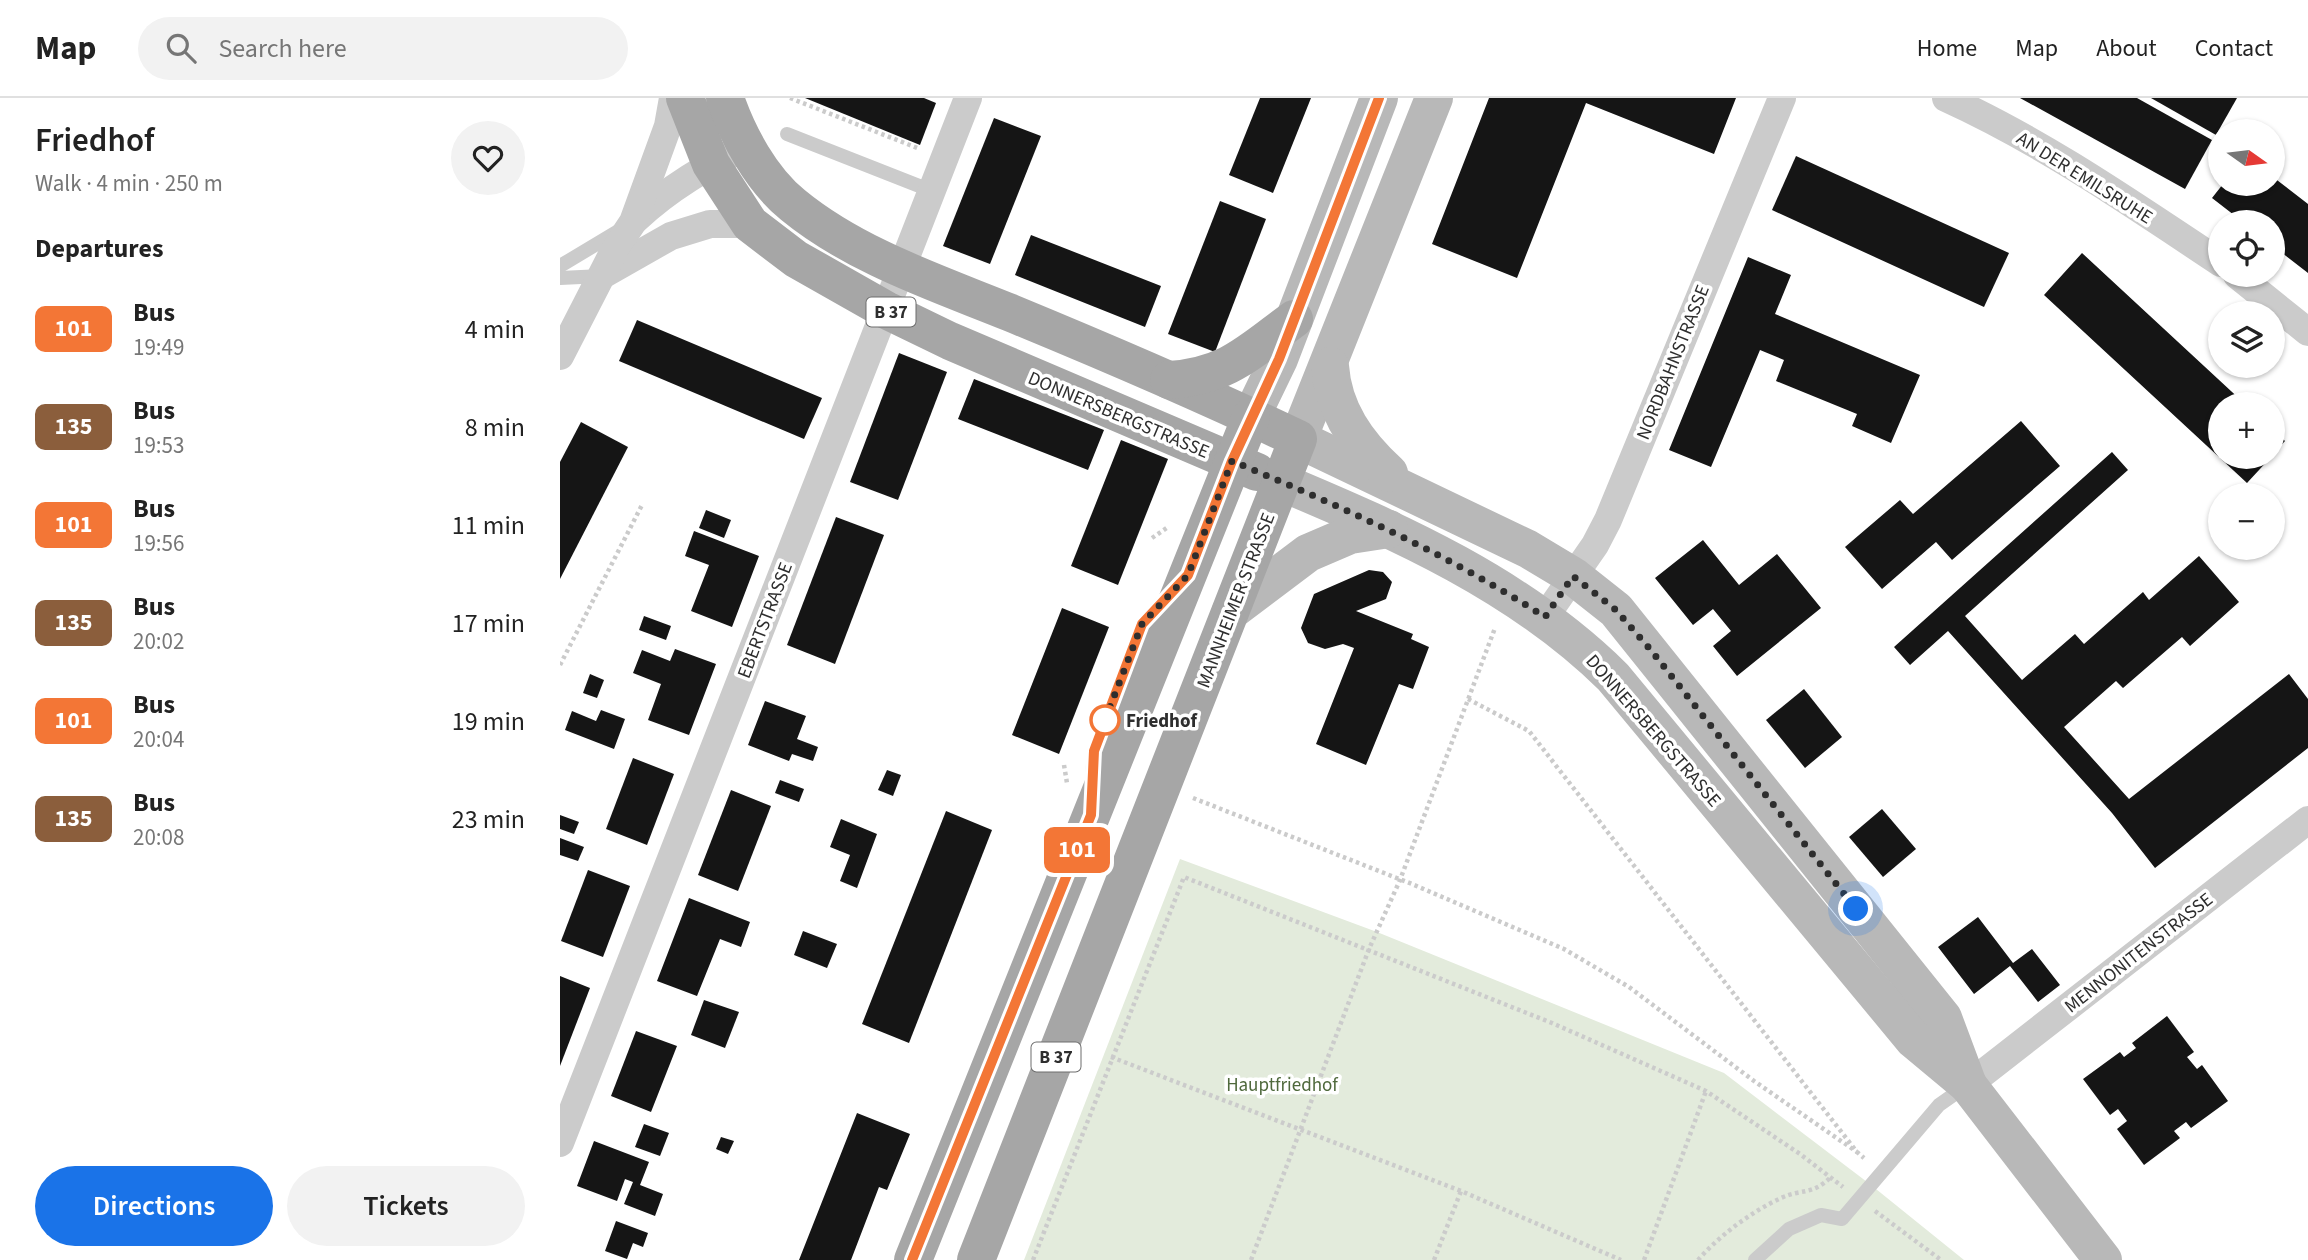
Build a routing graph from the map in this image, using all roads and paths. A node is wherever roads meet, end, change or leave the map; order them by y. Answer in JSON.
{"nodes":[{"id":1,"x":673,"y":98,"type":"edge"},
{"id":2,"x":685,"y":98,"type":"edge"},
{"id":3,"x":725,"y":98,"type":"edge"},
{"id":4,"x":790,"y":98,"type":"edge"},
{"id":5,"x":968,"y":98,"type":"edge"},
{"id":6,"x":1379,"y":98,"type":"edge"},
{"id":7,"x":1434,"y":98,"type":"edge"},
{"id":8,"x":1782,"y":98,"type":"edge"},
{"id":9,"x":1946,"y":98,"type":"edge"},
{"id":10,"x":787,"y":134,"type":"dead end"},
{"id":11,"x":747,"y":146,"type":"junction"},
{"id":12,"x":922,"y":149,"type":"dead end"},
{"id":13,"x":711,"y":164,"type":"junction"},
{"id":14,"x":932,"y":191,"type":"junction"},
{"id":15,"x":633,"y":222,"type":"junction"},
{"id":16,"x":750,"y":224,"type":"junction"},
{"id":17,"x":2208,"y":254,"type":"edge"},
{"id":18,"x":560,"y":266,"type":"edge"},
{"id":19,"x":902,"y":268,"type":"junction"},
{"id":20,"x":602,"y":276,"type":"junction"},
{"id":21,"x":560,"y":278,"type":"edge"},
{"id":22,"x":2251,"y":287,"type":"edge"},
{"id":23,"x":886,"y":310,"type":"junction"},
{"id":24,"x":1294,"y":318,"type":"junction"},
{"id":25,"x":2308,"y":332,"type":"edge"},
{"id":26,"x":560,"y":356,"type":"edge"},
{"id":27,"x":1330,"y":366,"type":"junction"},
{"id":28,"x":1169,"y":380,"type":"junction"},
{"id":29,"x":1251,"y":417,"type":"junction"},
{"id":30,"x":1298,"y":439,"type":"junction"},
{"id":31,"x":1232,"y":461,"type":"junction"},
{"id":32,"x":1281,"y":482,"type":"junction"},
{"id":33,"x":1409,"y":491,"type":"junction"},
{"id":34,"x":643,"y":503,"type":"dead end"},
{"id":35,"x":1389,"y":528,"type":"junction"},
{"id":36,"x":1573,"y":576,"type":"junction"},
{"id":37,"x":1508,"y":593,"type":"junction"},
{"id":38,"x":1231,"y":611,"type":"junction"},
{"id":39,"x":1545,"y":617,"type":"junction"},
{"id":40,"x":560,"y":665,"type":"edge"},
{"id":41,"x":1468,"y":699,"type":"junction"},
{"id":42,"x":1189,"y":796,"type":"dead end"},
{"id":43,"x":2304,"y":830,"type":"edge"},
{"id":44,"x":1400,"y":880,"type":"junction"},
{"id":45,"x":1369,"y":949,"type":"junction"},
{"id":46,"x":1111,"y":1057,"type":"junction"},
{"id":47,"x":1968,"y":1085,"type":"junction"},
{"id":48,"x":1706,"y":1091,"type":"junction"},
{"id":49,"x":1300,"y":1127,"type":"junction"},
{"id":50,"x":560,"y":1143,"type":"edge"},
{"id":51,"x":1857,"y":1152,"type":"junction"},
{"id":52,"x":1881,"y":1172,"type":"junction"},
{"id":53,"x":1831,"y":1177,"type":"junction"},
{"id":54,"x":1461,"y":1191,"type":"junction"},
{"id":55,"x":1859,"y":1199,"type":"junction"},
{"id":56,"x":913,"y":1260,"type":"edge"},
{"id":57,"x":976,"y":1260,"type":"edge"},
{"id":58,"x":1032,"y":1260,"type":"edge"},
{"id":59,"x":1251,"y":1260,"type":"edge"},
{"id":60,"x":1434,"y":1260,"type":"edge"},
{"id":61,"x":1621,"y":1260,"type":"edge"},
{"id":62,"x":1644,"y":1260,"type":"edge"},
{"id":63,"x":1698,"y":1260,"type":"edge"},
{"id":64,"x":1755,"y":1260,"type":"edge"},
{"id":65,"x":1941,"y":1260,"type":"edge"},
{"id":66,"x":2103,"y":1260,"type":"edge"}],
"edges":[{"from":1,"to":15,"type":"street"},
{"from":2,"to":13,"type":"main road","name":"DONNERSBERGSTRASSE","number":"B 37"},
{"from":3,"to":11,"type":"main road","name":"DONNERSBERGSTRASSE","number":"B 37"},
{"from":4,"to":12,"type":"path"},
{"from":5,"to":14,"type":"street","name":"EBERTSTRASSE"},
{"from":6,"to":24,"type":"main road"},
{"from":7,"to":27,"type":"main road","name":"MANNHEIMER STRASSE"},
{"from":8,"to":36,"type":"street","name":"NORDBAHNSTRASSE"},
{"from":9,"to":17,"type":"street","name":"AN DER EMILSRUHE"},
{"from":10,"to":14,"type":"lane"},
{"from":11,"to":13,"type":"street"},
{"from":11,"to":19,"type":"main road","name":"DONNERSBERGSTRASSE","number":"B 37"},
{"from":13,"to":15,"type":"street"},
{"from":13,"to":16,"type":"main road","name":"DONNERSBERGSTRASSE","number":"B 37"},
{"from":14,"to":19,"type":"street","name":"EBERTSTRASSE"},
{"from":15,"to":18,"type":"lane"},
{"from":15,"to":20,"type":"street"},
{"from":16,"to":20,"type":"street"},
{"from":16,"to":23,"type":"main road","name":"DONNERSBERGSTRASSE","number":"B 37"},
{"from":19,"to":23,"type":"street","name":"EBERTSTRASSE"},
{"from":19,"to":28,"type":"main road","name":"DONNERSBERGSTRASSE","number":"B 37"},
{"from":20,"to":21,"type":"lane"},
{"from":20,"to":26,"type":"street"},
{"from":22,"to":25,"type":"street"},
{"from":23,"to":31,"type":"main road","name":"DONNERSBERGSTRASSE","number":"B 37"},
{"from":23,"to":50,"type":"street","name":"EBERTSTRASSE"},
{"from":24,"to":28,"type":"main road"},
{"from":24,"to":29,"type":"main road"},
{"from":27,"to":30,"type":"main road","name":"MANNHEIMER STRASSE"},
{"from":27,"to":33,"type":"main road"},
{"from":28,"to":29,"type":"main road","name":"DONNERSBERGSTRASSE","number":"B 37"},
{"from":29,"to":30,"type":"main road","name":"DONNERSBERGSTRASSE"},
{"from":29,"to":31,"type":"main road"},
{"from":30,"to":32,"type":"main road","name":"MANNHEIMER STRASSE","number":"B 37"},
{"from":30,"to":33,"type":"main road","name":"DONNERSBERGSTRASSE"},
{"from":31,"to":32,"type":"main road","name":"DONNERSBERGSTRASSE"},
{"from":31,"to":56,"type":"main road"},
{"from":32,"to":35,"type":"main road","name":"DONNERSBERGSTRASSE"},
{"from":32,"to":38,"type":"main road","name":"MANNHEIMER STRASSE","number":"B 37"},
{"from":33,"to":36,"type":"main road","name":"DONNERSBERGSTRASSE"},
{"from":34,"to":40,"type":"path"},
{"from":35,"to":37,"type":"main road","name":"DONNERSBERGSTRASSE"},
{"from":35,"to":38,"type":"main road"},
{"from":36,"to":39,"type":"street","name":"NORDBAHNSTRASSE"},
{"from":36,"to":47,"type":"main road","name":"DONNERSBERGSTRASSE"},
{"from":37,"to":39,"type":"main road","name":"DONNERSBERGSTRASSE"},
{"from":37,"to":41,"type":"path"},
{"from":38,"to":57,"type":"main road","name":"MANNHEIMER STRASSE","number":"B 37"},
{"from":39,"to":47,"type":"main road","name":"DONNERSBERGSTRASSE"},
{"from":41,"to":44,"type":"path"},
{"from":41,"to":51,"type":"path"},
{"from":42,"to":44,"type":"path"},
{"from":43,"to":47,"type":"street","name":"MENNONITENSTRASSE"},
{"from":44,"to":45,"type":"path"},
{"from":44,"to":51,"type":"path"},
{"from":45,"to":46,"type":"path"},
{"from":45,"to":48,"type":"path"},
{"from":45,"to":49,"type":"path"},
{"from":46,"to":49,"type":"path"},
{"from":46,"to":58,"type":"path"},
{"from":47,"to":52,"type":"lane"},
{"from":47,"to":66,"type":"main road","name":"DONNERSBERGSTRASSE"},
{"from":48,"to":53,"type":"path"},
{"from":48,"to":62,"type":"path"},
{"from":49,"to":54,"type":"path"},
{"from":49,"to":59,"type":"path"},
{"from":51,"to":52,"type":"path"},
{"from":52,"to":55,"type":"lane"},
{"from":53,"to":55,"type":"path"},
{"from":53,"to":63,"type":"path"},
{"from":54,"to":60,"type":"path"},
{"from":54,"to":61,"type":"path"},
{"from":55,"to":64,"type":"lane"},
{"from":55,"to":65,"type":"path"}]}
